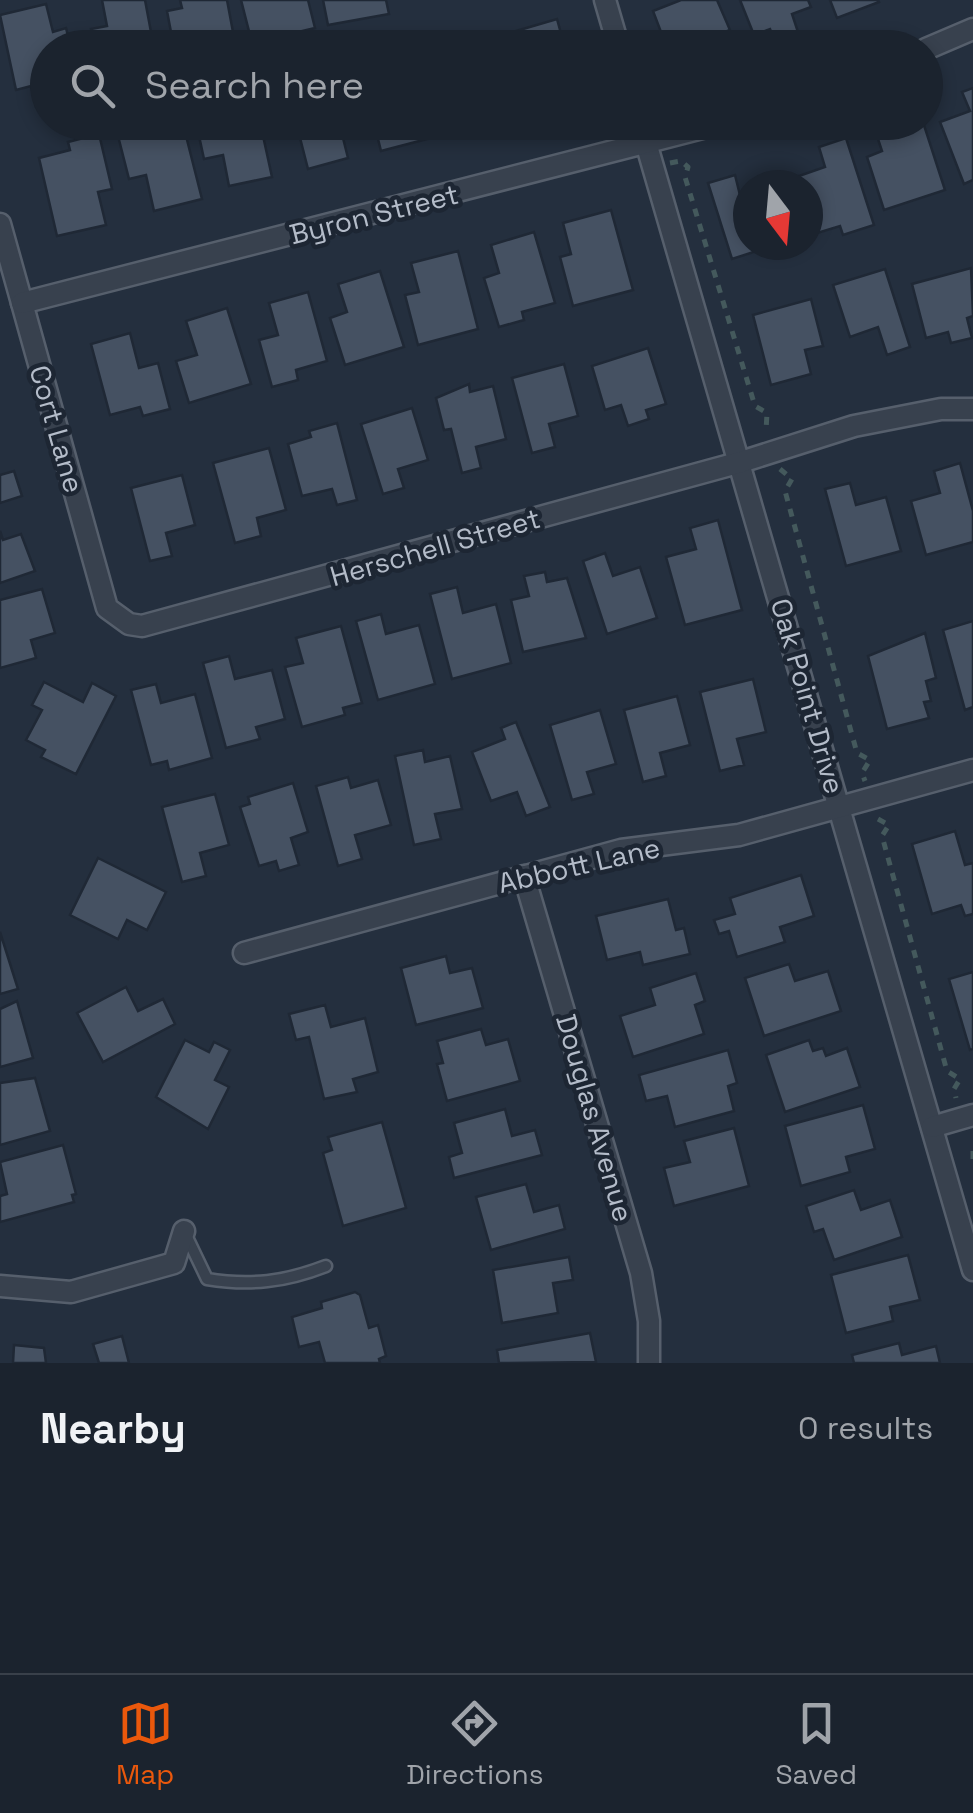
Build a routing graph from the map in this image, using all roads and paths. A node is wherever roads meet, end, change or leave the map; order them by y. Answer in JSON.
{"nodes":[{"id":1,"x":605,"y":0,"type":"edge"},
{"id":2,"x":973,"y":29,"type":"edge"},
{"id":3,"x":614,"y":30,"type":"edge"},
{"id":4,"x":943,"y":42,"type":"edge"},
{"id":5,"x":645,"y":140,"type":"edge"},
{"id":6,"x":664,"y":140,"type":"edge"},
{"id":7,"x":647,"y":145,"type":"junction"},
{"id":8,"x":652,"y":167,"type":"junction"},
{"id":9,"x":0,"y":224,"type":"edge"},
{"id":10,"x":22,"y":302,"type":"junction"},
{"id":11,"x":973,"y":409,"type":"edge"},
{"id":12,"x":774,"y":452,"type":"junction"},
{"id":13,"x":741,"y":462,"type":"junction"},
{"id":14,"x":128,"y":624,"type":"joint"},
{"id":15,"x":973,"y":770,"type":"edge"},
{"id":16,"x":871,"y":798,"type":"junction"},
{"id":17,"x":840,"y":807,"type":"junction"},
{"id":18,"x":524,"y":876,"type":"junction"},
{"id":19,"x":244,"y":953,"type":"dead end"},
{"id":20,"x":968,"y":1116,"type":"edge"},
{"id":21,"x":932,"y":1126,"type":"junction"},
{"id":22,"x":973,"y":1151,"type":"edge"},
{"id":23,"x":973,"y":1165,"type":"edge"},
{"id":24,"x":184,"y":1230,"type":"joint"},
{"id":25,"x":326,"y":1266,"type":"dead end"},
{"id":26,"x":973,"y":1270,"type":"edge"},
{"id":27,"x":0,"y":1286,"type":"edge"},
{"id":28,"x":649,"y":1363,"type":"edge"}],
"edges":[{"from":1,"to":3,"type":"street"},
{"from":2,"to":4,"type":"street"},
{"from":5,"to":7,"type":"street","name":"Oak Point Drive"},
{"from":6,"to":7,"type":"street","name":"Byron Street"},
{"from":7,"to":8,"type":"street","name":"Oak Point Drive"},
{"from":7,"to":10,"type":"street","name":"Byron Street"},
{"from":8,"to":12,"type":"path"},
{"from":8,"to":13,"type":"street","name":"Oak Point Drive"},
{"from":9,"to":10,"type":"street","name":"Cort Lane"},
{"from":10,"to":14,"type":"street","name":"Cort Lane"},
{"from":11,"to":12,"type":"street","name":"Herschell Street"},
{"from":12,"to":13,"type":"street","name":"Herschell Street"},
{"from":12,"to":16,"type":"path"},
{"from":13,"to":14,"type":"street","name":"Herschell Street"},
{"from":13,"to":17,"type":"street","name":"Oak Point Drive"},
{"from":15,"to":16,"type":"street","name":"Abbott Lane"},
{"from":16,"to":17,"type":"street","name":"Abbott Lane"},
{"from":16,"to":20,"type":"path"},
{"from":17,"to":18,"type":"street","name":"Abbott Lane"},
{"from":17,"to":21,"type":"street","name":"Oak Point Drive"},
{"from":18,"to":19,"type":"street","name":"Abbott Lane"},
{"from":18,"to":28,"type":"street","name":"Douglas Avenue"},
{"from":20,"to":21,"type":"street"},
{"from":21,"to":26,"type":"street","name":"Oak Point Drive"},
{"from":22,"to":23,"type":"path"},
{"from":24,"to":25,"type":"lane"},
{"from":24,"to":27,"type":"street"}]}
